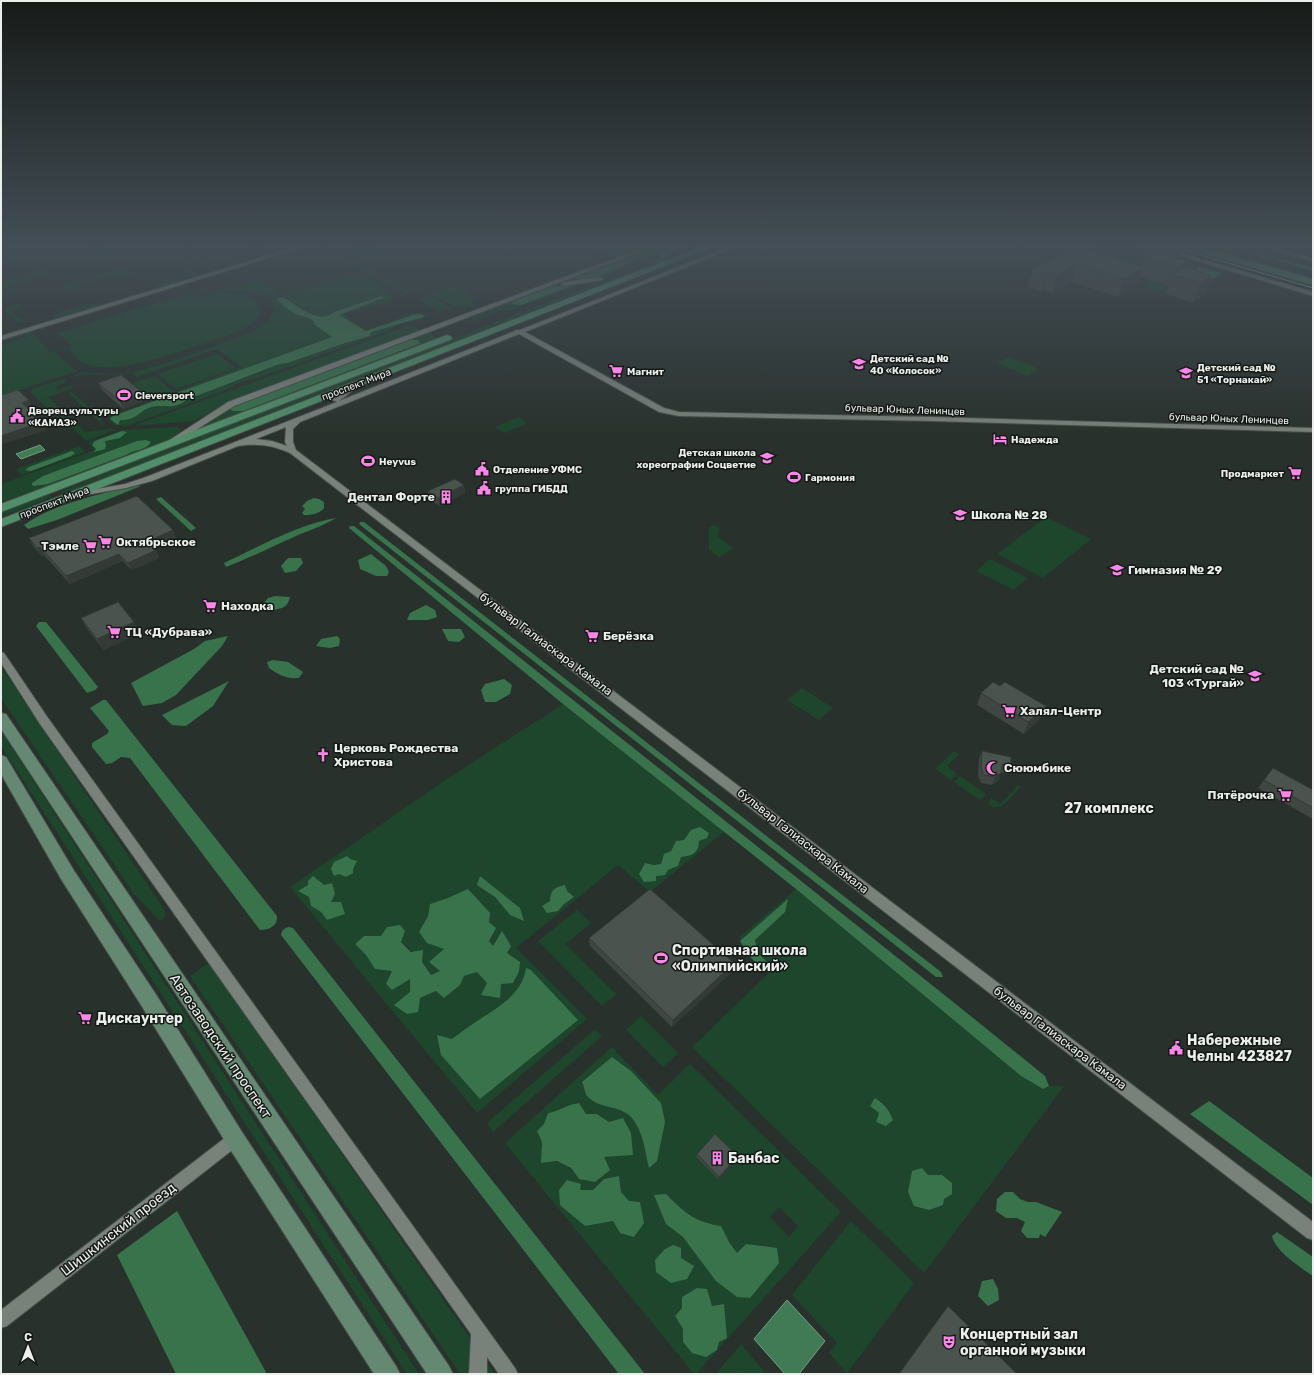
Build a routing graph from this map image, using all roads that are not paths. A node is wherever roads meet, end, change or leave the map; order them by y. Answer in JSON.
{"nodes":[{"id":1,"x":93,"y":310,"type":"edge"},
{"id":2,"x":481,"y":310,"type":"edge"},
{"id":3,"x":519,"y":310,"type":"edge"},
{"id":4,"x":546,"y":310,"type":"edge"},
{"id":5,"x":573,"y":310,"type":"edge"},
{"id":6,"x":518,"y":332,"type":"junction"},
{"id":7,"x":1,"y":338,"type":"edge"},
{"id":8,"x":361,"y":382,"type":"junction"},
{"id":9,"x":324,"y":410,"type":"junction"},
{"id":10,"x":298,"y":420,"type":"junction"},
{"id":11,"x":1313,"y":430,"type":"edge"},
{"id":12,"x":238,"y":444,"type":"junction"},
{"id":13,"x":164,"y":446,"type":"junction"},
{"id":14,"x":293,"y":451,"type":"junction"},
{"id":15,"x":59,"y":487,"type":"junction"},
{"id":16,"x":70,"y":496,"type":"junction"},
{"id":17,"x":1,"y":508,"type":"edge"},
{"id":18,"x":1,"y":523,"type":"edge"},
{"id":19,"x":1,"y":655,"type":"edge"},
{"id":20,"x":1,"y":718,"type":"edge"},
{"id":21,"x":1,"y":761,"type":"edge"},
{"id":22,"x":235,"y":1139,"type":"junction"},
{"id":23,"x":1313,"y":1232,"type":"edge"},
{"id":24,"x":1,"y":1320,"type":"edge"},
{"id":25,"x":479,"y":1332,"type":"junction"},
{"id":26,"x":388,"y":1374,"type":"edge"},
{"id":27,"x":441,"y":1374,"type":"edge"},
{"id":28,"x":478,"y":1374,"type":"edge"},
{"id":29,"x":509,"y":1374,"type":"edge"}],
"edges":[{"from":1,"to":7,"type":"street"},
{"from":2,"to":13,"type":"street"},
{"from":3,"to":13,"type":"main road","name":"проспект Мира"},
{"from":4,"to":8,"type":"main road","name":"проспект Мира"},
{"from":5,"to":6,"type":"street"},
{"from":6,"to":9,"type":"street"},
{"from":6,"to":11,"type":"street","name":"бульвар Юных Ленинцев"},
{"from":8,"to":9,"type":"street"},
{"from":8,"to":16,"type":"main road","name":"проспект Мира"},
{"from":9,"to":10,"type":"street"},
{"from":10,"to":12,"type":"street"},
{"from":10,"to":14,"type":"street"},
{"from":12,"to":14,"type":"street","name":"бульвар Галиаскара Камала"},
{"from":12,"to":16,"type":"street"},
{"from":13,"to":15,"type":"main road","name":"проспект Мира"},
{"from":14,"to":23,"type":"street","name":"бульвар Галиаскара Камала"},
{"from":15,"to":16,"type":"main road"},
{"from":15,"to":17,"type":"main road","name":"проспект Мира"},
{"from":16,"to":18,"type":"main road","name":"проспект Мира"},
{"from":19,"to":25,"type":"street"},
{"from":20,"to":27,"type":"street","name":"Автозаводский проспект"},
{"from":21,"to":22,"type":"street"},
{"from":22,"to":24,"type":"street","name":"Шишкинский проезд"},
{"from":22,"to":26,"type":"street"},
{"from":25,"to":28,"type":"street"},
{"from":25,"to":29,"type":"street"}]}
